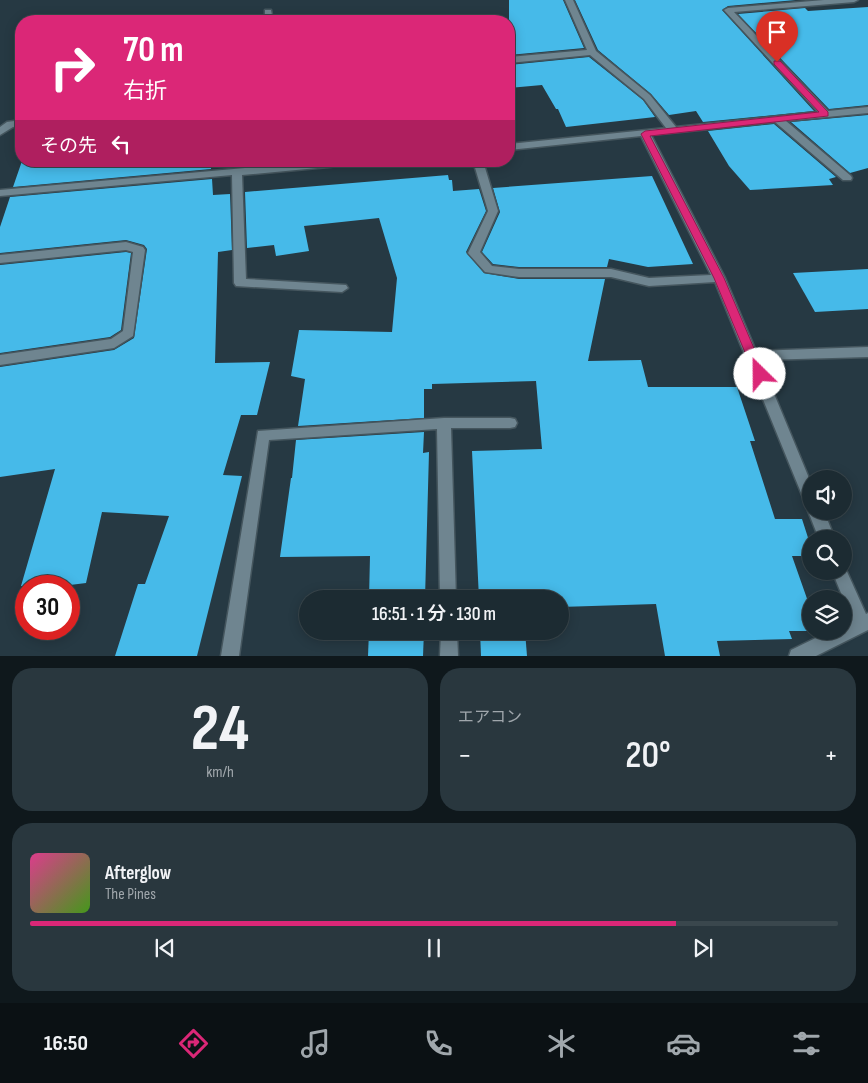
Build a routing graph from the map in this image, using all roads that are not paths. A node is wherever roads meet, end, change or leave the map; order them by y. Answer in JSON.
{"nodes":[{"id":1,"x":569,"y":0,"type":"edge"},
{"id":2,"x":854,"y":0,"type":"edge"},
{"id":3,"x":268,"y":12,"type":"dead end"},
{"id":4,"x":268,"y":15,"type":"edge"},
{"id":5,"x":592,"y":52,"type":"junction"},
{"id":6,"x":515,"y":59,"type":"edge"},
{"id":7,"x":868,"y":110,"type":"edge"},
{"id":8,"x":825,"y":114,"type":"junction"},
{"id":9,"x":777,"y":119,"type":"junction"},
{"id":10,"x":15,"y":124,"type":"edge"},
{"id":11,"x":674,"y":131,"type":"junction"},
{"id":12,"x":0,"y":132,"type":"edge"},
{"id":13,"x":645,"y":134,"type":"junction"},
{"id":14,"x":515,"y":146,"type":"edge"},
{"id":15,"x":271,"y":167,"type":"edge"},
{"id":16,"x":480,"y":167,"type":"edge"},
{"id":17,"x":237,"y":172,"type":"junction"},
{"id":18,"x":847,"y":178,"type":"dead end"},
{"id":19,"x":0,"y":193,"type":"edge"},
{"id":20,"x":0,"y":259,"type":"edge"},
{"id":21,"x":719,"y":278,"type":"junction"},
{"id":22,"x":342,"y":288,"type":"dead end"},
{"id":23,"x":868,"y":352,"type":"edge"},
{"id":24,"x":752,"y":356,"type":"junction"},
{"id":25,"x":0,"y":360,"type":"edge"},
{"id":26,"x":444,"y":423,"type":"junction"},
{"id":27,"x":510,"y":423,"type":"dead end"},
{"id":28,"x":802,"y":478,"type":"edge"},
{"id":29,"x":844,"y":580,"type":"edge"},
{"id":30,"x":448,"y":590,"type":"edge"},
{"id":31,"x":865,"y":622,"type":"edge"},
{"id":32,"x":449,"y":640,"type":"edge"},
{"id":33,"x":230,"y":656,"type":"edge"},
{"id":34,"x":449,"y":656,"type":"edge"},
{"id":35,"x":797,"y":656,"type":"edge"}],
"edges":[{"from":1,"to":5,"type":"street"},
{"from":2,"to":8,"type":"street"},
{"from":3,"to":4,"type":"street"},
{"from":5,"to":6,"type":"street"},
{"from":5,"to":11,"type":"street"},
{"from":7,"to":8,"type":"street"},
{"from":8,"to":9,"type":"street"},
{"from":9,"to":11,"type":"street"},
{"from":9,"to":18,"type":"street"},
{"from":10,"to":12,"type":"street"},
{"from":11,"to":13,"type":"street"},
{"from":13,"to":14,"type":"street"},
{"from":13,"to":21,"type":"street"},
{"from":15,"to":17,"type":"street"},
{"from":16,"to":21,"type":"street"},
{"from":17,"to":19,"type":"street"},
{"from":17,"to":22,"type":"street"},
{"from":20,"to":25,"type":"street"},
{"from":21,"to":24,"type":"street"},
{"from":23,"to":24,"type":"street"},
{"from":24,"to":28,"type":"street"},
{"from":26,"to":27,"type":"street"},
{"from":26,"to":30,"type":"street"},
{"from":26,"to":33,"type":"street"},
{"from":29,"to":31,"type":"street"},
{"from":31,"to":35,"type":"street"},
{"from":32,"to":34,"type":"street"}]}
